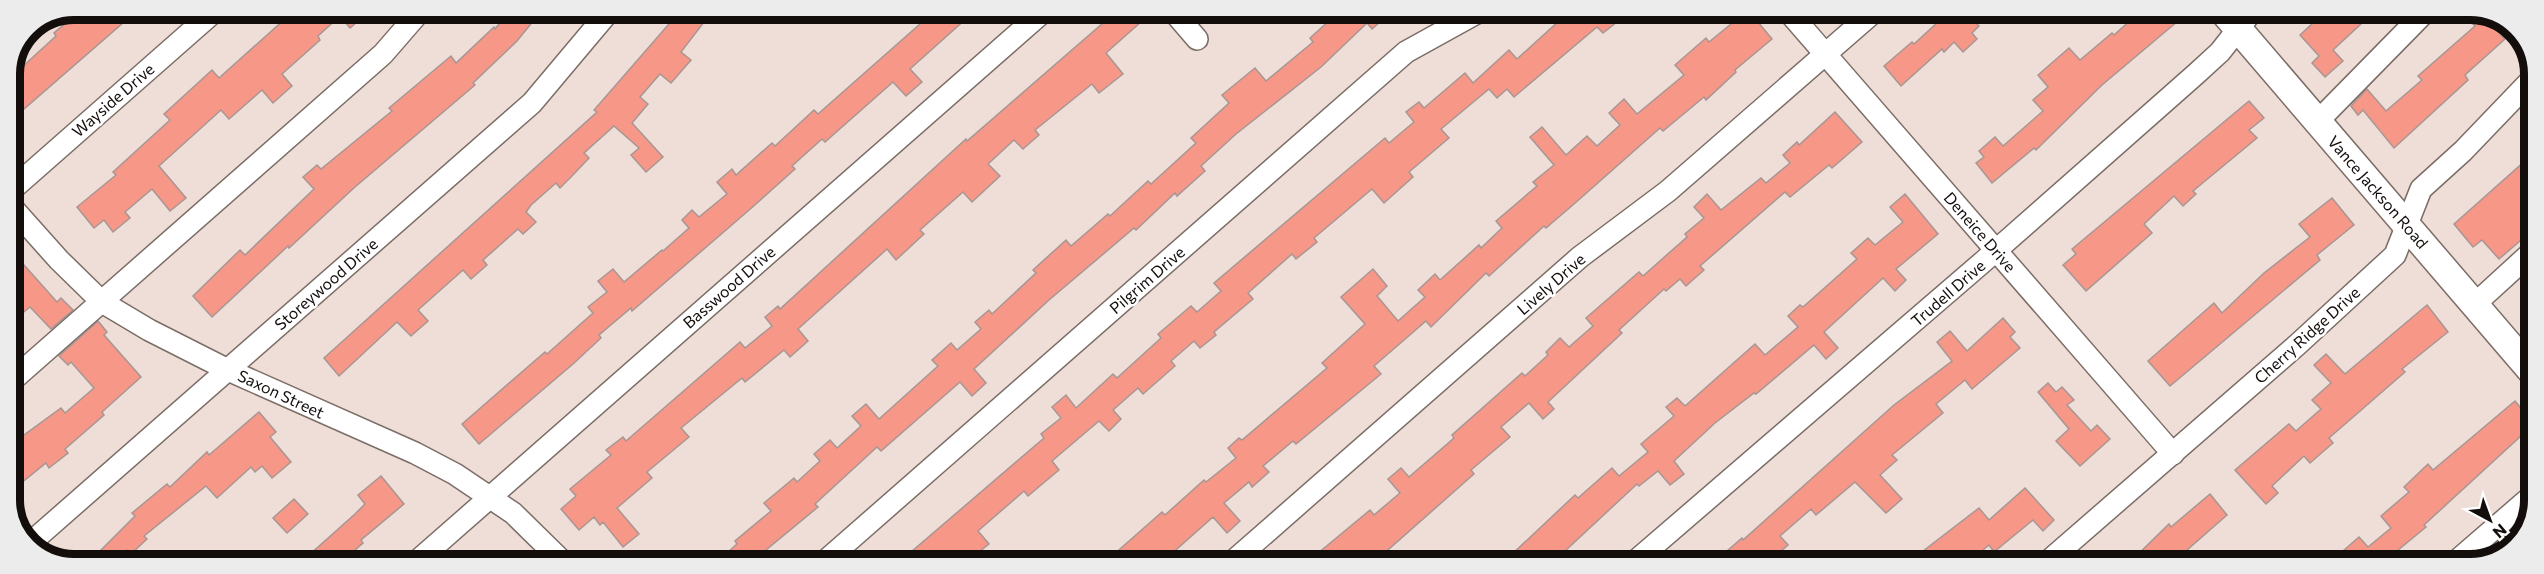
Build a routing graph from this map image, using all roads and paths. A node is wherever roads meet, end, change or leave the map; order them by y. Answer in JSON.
{"nodes":[{"id":1,"x":205,"y":20,"type":"edge"},
{"id":2,"x":412,"y":20,"type":"edge"},
{"id":3,"x":602,"y":20,"type":"edge"},
{"id":4,"x":1034,"y":20,"type":"edge"},
{"id":5,"x":1181,"y":20,"type":"edge"},
{"id":6,"x":1464,"y":20,"type":"edge"},
{"id":7,"x":1796,"y":20,"type":"edge"},
{"id":8,"x":1865,"y":20,"type":"edge"},
{"id":9,"x":2236,"y":20,"type":"edge"},
{"id":10,"x":2241,"y":20,"type":"edge"},
{"id":11,"x":2417,"y":20,"type":"edge"},
{"id":12,"x":1197,"y":39,"type":"dead end"},
{"id":13,"x":1826,"y":54,"type":"junction"},
{"id":14,"x":2524,"y":88,"type":"edge"},
{"id":15,"x":2318,"y":121,"type":"junction"},
{"id":16,"x":20,"y":193,"type":"edge"},
{"id":17,"x":20,"y":214,"type":"edge"},
{"id":18,"x":2406,"y":224,"type":"junction"},
{"id":19,"x":1997,"y":250,"type":"junction"},
{"id":20,"x":2524,"y":259,"type":"edge"},
{"id":21,"x":102,"y":302,"type":"junction"},
{"id":22,"x":2475,"y":304,"type":"junction"},
{"id":23,"x":2524,"y":362,"type":"edge"},
{"id":24,"x":228,"y":370,"type":"junction"},
{"id":25,"x":20,"y":373,"type":"edge"},
{"id":26,"x":2173,"y":454,"type":"junction"},
{"id":27,"x":491,"y":496,"type":"junction"},
{"id":28,"x":2524,"y":503,"type":"edge"},
{"id":29,"x":35,"y":538,"type":"edge"},
{"id":30,"x":425,"y":554,"type":"edge"},
{"id":31,"x":555,"y":554,"type":"edge"},
{"id":32,"x":833,"y":554,"type":"edge"},
{"id":33,"x":1241,"y":554,"type":"edge"},
{"id":34,"x":1644,"y":554,"type":"edge"},
{"id":35,"x":2057,"y":554,"type":"edge"},
{"id":36,"x":2464,"y":554,"type":"edge"}],
"edges":[{"from":1,"to":16,"type":"street","name":"Wayside Drive"},
{"from":2,"to":21,"type":"street"},
{"from":3,"to":24,"type":"street","name":"Storeywood Drive"},
{"from":4,"to":27,"type":"street","name":"Basswood Drive"},
{"from":5,"to":12,"type":"street"},
{"from":6,"to":32,"type":"street","name":"Pilgrim Drive"},
{"from":7,"to":13,"type":"street","name":"Deneice Drive"},
{"from":8,"to":13,"type":"street","name":"Lively Drive"},
{"from":9,"to":19,"type":"street","name":"Trudell Drive"},
{"from":10,"to":15,"type":"main road","name":"Vance Jackson Road"},
{"from":11,"to":15,"type":"street"},
{"from":13,"to":19,"type":"street","name":"Deneice Drive"},
{"from":13,"to":33,"type":"street","name":"Lively Drive"},
{"from":14,"to":18,"type":"street","name":"Cherry Ridge Drive"},
{"from":15,"to":18,"type":"main road","name":"Vance Jackson Road"},
{"from":17,"to":21,"type":"street","name":"Saxon Street"},
{"from":18,"to":22,"type":"main road","name":"Vance Jackson Road"},
{"from":18,"to":26,"type":"street","name":"Cherry Ridge Drive"},
{"from":19,"to":26,"type":"street","name":"Deneice Drive"},
{"from":19,"to":34,"type":"street","name":"Trudell Drive"},
{"from":20,"to":22,"type":"street"},
{"from":21,"to":24,"type":"street","name":"Saxon Street"},
{"from":21,"to":25,"type":"street"},
{"from":22,"to":23,"type":"main road","name":"Vance Jackson Road"},
{"from":24,"to":27,"type":"street","name":"Saxon Street"},
{"from":24,"to":29,"type":"street","name":"Storeywood Drive"},
{"from":26,"to":35,"type":"street","name":"Cherry Ridge Drive"},
{"from":27,"to":30,"type":"street","name":"Basswood Drive"},
{"from":27,"to":31,"type":"street","name":"Saxon Street"},
{"from":28,"to":36,"type":"street"}]}
